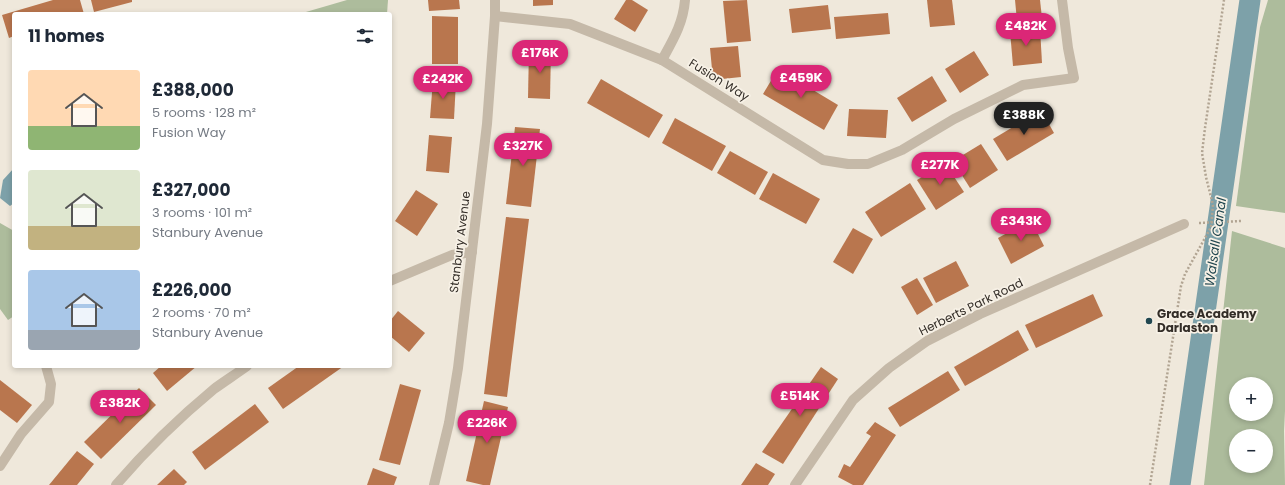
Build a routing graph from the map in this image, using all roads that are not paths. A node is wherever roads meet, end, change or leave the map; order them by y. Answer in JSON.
{"nodes":[{"id":1,"x":495,"y":0,"type":"edge"},
{"id":2,"x":684,"y":0,"type":"edge"},
{"id":3,"x":1062,"y":0,"type":"edge"},
{"id":4,"x":495,"y":16,"type":"junction"},
{"id":5,"x":662,"y":60,"type":"junction"},
{"id":6,"x":1184,"y":224,"type":"road end"},
{"id":7,"x":472,"y":252,"type":"junction"},
{"id":8,"x":392,"y":280,"type":"edge"},
{"id":9,"x":47,"y":368,"type":"edge"},
{"id":10,"x":244,"y":368,"type":"edge"},
{"id":11,"x":0,"y":466,"type":"edge"},
{"id":12,"x":116,"y":485,"type":"edge"},
{"id":13,"x":434,"y":485,"type":"edge"},
{"id":14,"x":795,"y":485,"type":"edge"}],
"edges":[{"from":1,"to":4,"type":"street","name":"Stanbury Avenue"},
{"from":2,"to":5,"type":"street"},
{"from":3,"to":5,"type":"street","name":"Fusion Way"},
{"from":4,"to":5,"type":"street","name":"Fusion Way"},
{"from":4,"to":7,"type":"street","name":"Stanbury Avenue"},
{"from":6,"to":14,"type":"street","name":"Herberts Park Road"},
{"from":7,"to":8,"type":"street"},
{"from":7,"to":13,"type":"street","name":"Stanbury Avenue"},
{"from":9,"to":11,"type":"street"},
{"from":10,"to":12,"type":"street"}]}
